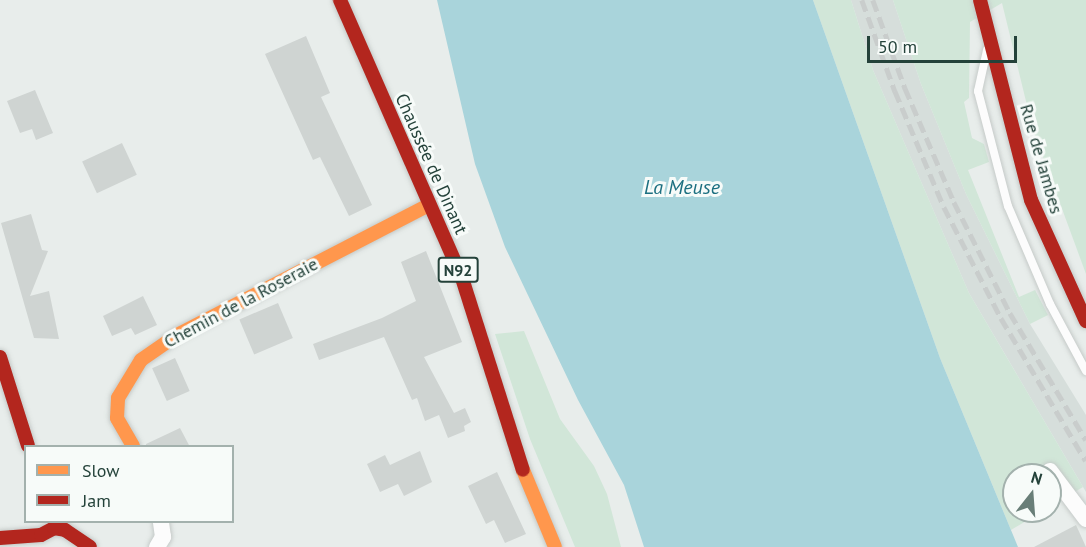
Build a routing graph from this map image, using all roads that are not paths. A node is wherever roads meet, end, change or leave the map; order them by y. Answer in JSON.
{"nodes":[{"id":1,"x":340,"y":0,"type":"edge"},
{"id":2,"x":980,"y":0,"type":"edge"},
{"id":3,"x":990,"y":41,"type":"junction"},
{"id":4,"x":429,"y":205,"type":"junction"},
{"id":5,"x":1086,"y":321,"type":"edge"},
{"id":6,"x":0,"y":357,"type":"edge"},
{"id":7,"x":1086,"y":371,"type":"edge"},
{"id":8,"x":27,"y":445,"type":"edge"},
{"id":9,"x":131,"y":445,"type":"edge"},
{"id":10,"x":1062,"y":487,"type":"edge"},
{"id":11,"x":1086,"y":519,"type":"edge"},
{"id":12,"x":161,"y":523,"type":"edge"},
{"id":13,"x":53,"y":525,"type":"edge"},
{"id":14,"x":0,"y":538,"type":"edge"},
{"id":15,"x":62,"y":547,"type":"edge"},
{"id":16,"x":90,"y":547,"type":"edge"},
{"id":17,"x":157,"y":547,"type":"edge"},
{"id":18,"x":555,"y":547,"type":"edge"}],
"edges":[{"from":1,"to":4,"type":"main road","name":"Chaussée de Dinant","number":"N92"},
{"from":2,"to":3,"type":"main road","name":"Rue de Jambes"},
{"from":3,"to":5,"type":"main road","name":"Rue de Jambes"},
{"from":3,"to":7,"type":"lane"},
{"from":4,"to":9,"type":"main road","name":"Chemin de la Roseraie"},
{"from":4,"to":18,"type":"main road","name":"Chaussée de Dinant","number":"N92"},
{"from":6,"to":8,"type":"main road"},
{"from":10,"to":11,"type":"street"},
{"from":12,"to":17,"type":"street"},
{"from":13,"to":14,"type":"main road"},
{"from":13,"to":15,"type":"main road"},
{"from":13,"to":16,"type":"main road"}]}
